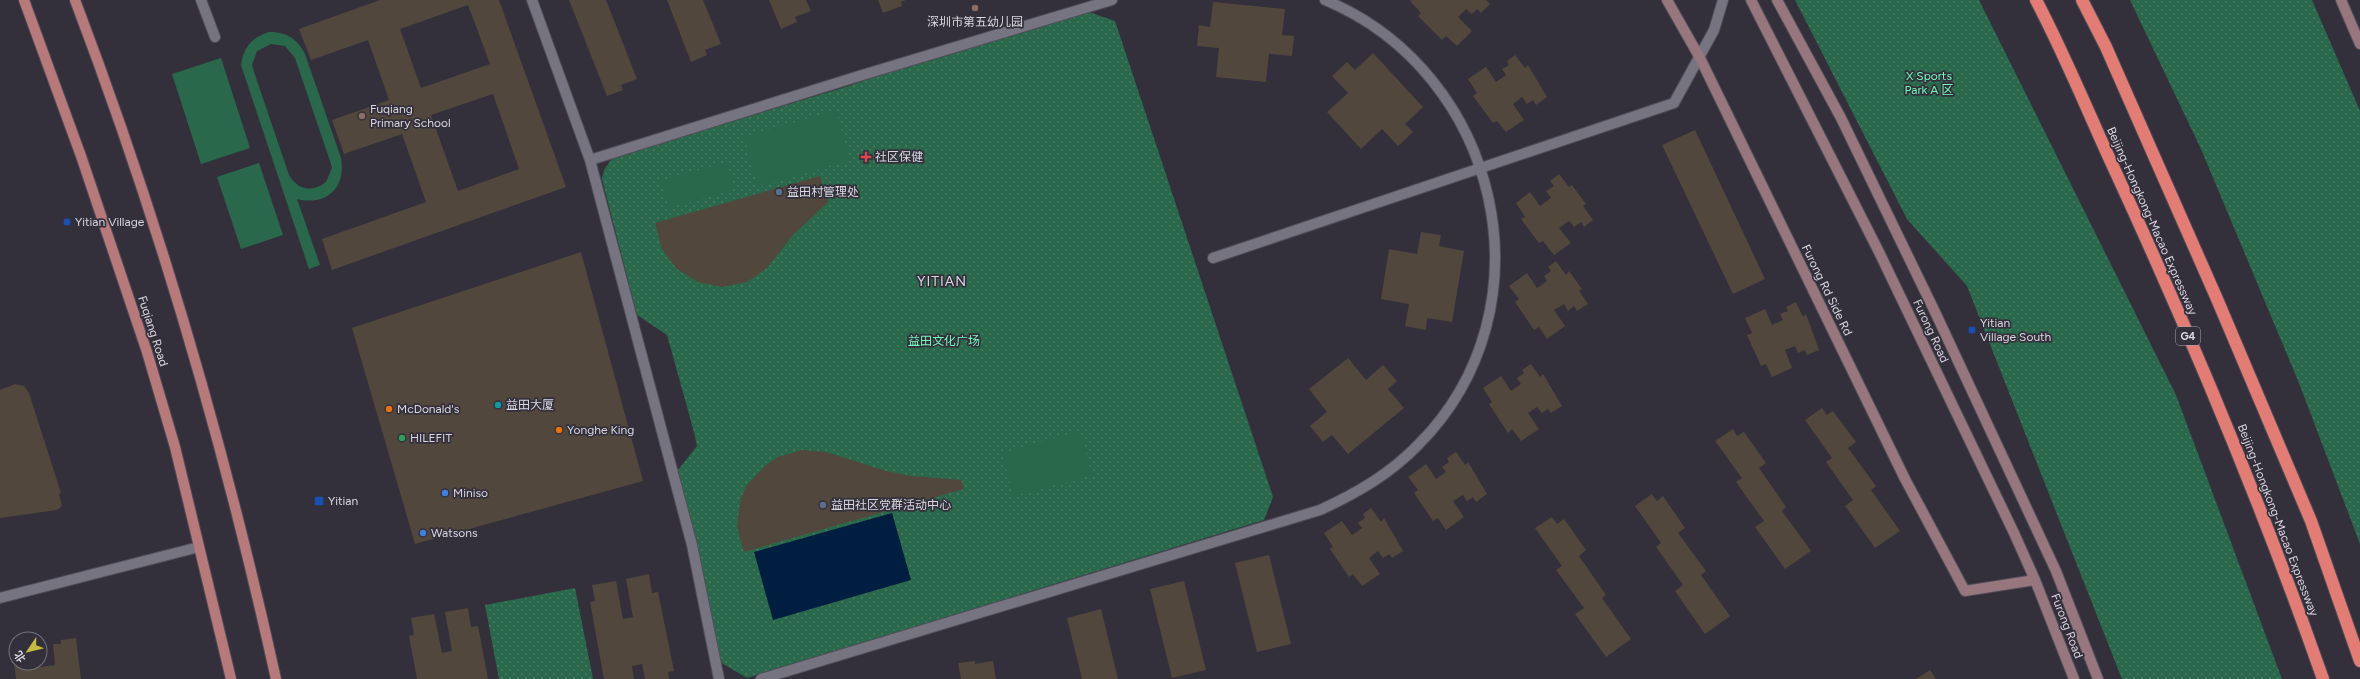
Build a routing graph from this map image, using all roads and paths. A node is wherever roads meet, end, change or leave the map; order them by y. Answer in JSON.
{"nodes":[{"id":1,"x":24,"y":0,"type":"edge"},
{"id":2,"x":75,"y":0,"type":"edge"},
{"id":3,"x":201,"y":0,"type":"edge"},
{"id":4,"x":532,"y":0,"type":"edge"},
{"id":5,"x":1112,"y":0,"type":"edge"},
{"id":6,"x":1325,"y":0,"type":"edge"},
{"id":7,"x":1667,"y":0,"type":"edge"},
{"id":8,"x":1722,"y":0,"type":"edge"},
{"id":9,"x":1751,"y":0,"type":"edge"},
{"id":10,"x":1777,"y":0,"type":"edge"},
{"id":11,"x":2036,"y":0,"type":"edge"},
{"id":12,"x":2082,"y":0,"type":"edge"},
{"id":13,"x":2341,"y":0,"type":"edge"},
{"id":14,"x":215,"y":37,"type":"dead end"},
{"id":15,"x":2360,"y":44,"type":"edge"},
{"id":16,"x":1700,"y":58,"type":"junction"},
{"id":17,"x":590,"y":160,"type":"junction"},
{"id":18,"x":1481,"y":168,"type":"junction"},
{"id":19,"x":1213,"y":258,"type":"dead end"},
{"id":20,"x":199,"y":547,"type":"junction"},
{"id":21,"x":2035,"y":580,"type":"junction"},
{"id":22,"x":0,"y":598,"type":"edge"},
{"id":23,"x":2360,"y":661,"type":"edge"},
{"id":24,"x":232,"y":679,"type":"edge"},
{"id":25,"x":276,"y":679,"type":"edge"},
{"id":26,"x":719,"y":679,"type":"edge"},
{"id":27,"x":761,"y":679,"type":"edge"},
{"id":28,"x":2074,"y":679,"type":"edge"},
{"id":29,"x":2098,"y":679,"type":"edge"},
{"id":30,"x":2322,"y":679,"type":"edge"}],
"edges":[{"from":1,"to":20,"type":"main road","name":"Fuqiang Road"},
{"from":2,"to":25,"type":"main road"},
{"from":3,"to":14,"type":"street"},
{"from":4,"to":17,"type":"street"},
{"from":5,"to":17,"type":"street"},
{"from":6,"to":18,"type":"street"},
{"from":7,"to":16,"type":"main road","name":"Furong Rd Side Rd"},
{"from":8,"to":16,"type":"street"},
{"from":9,"to":21,"type":"main road","name":"Furong Road"},
{"from":10,"to":29,"type":"main road","name":"Furong Road"},
{"from":11,"to":30,"type":"highway","name":"Beijing-Hongkong-Macao Expressway","number":"G4"},
{"from":12,"to":23,"type":"highway"},
{"from":13,"to":15,"type":"main road"},
{"from":16,"to":18,"type":"street"},
{"from":16,"to":21,"type":"main road","name":"Furong Rd Side Rd"},
{"from":17,"to":26,"type":"street"},
{"from":18,"to":19,"type":"street"},
{"from":18,"to":27,"type":"street"},
{"from":20,"to":22,"type":"street"},
{"from":20,"to":24,"type":"main road","name":"Fuqiang Road"},
{"from":21,"to":28,"type":"main road","name":"Furong Road"}]}
